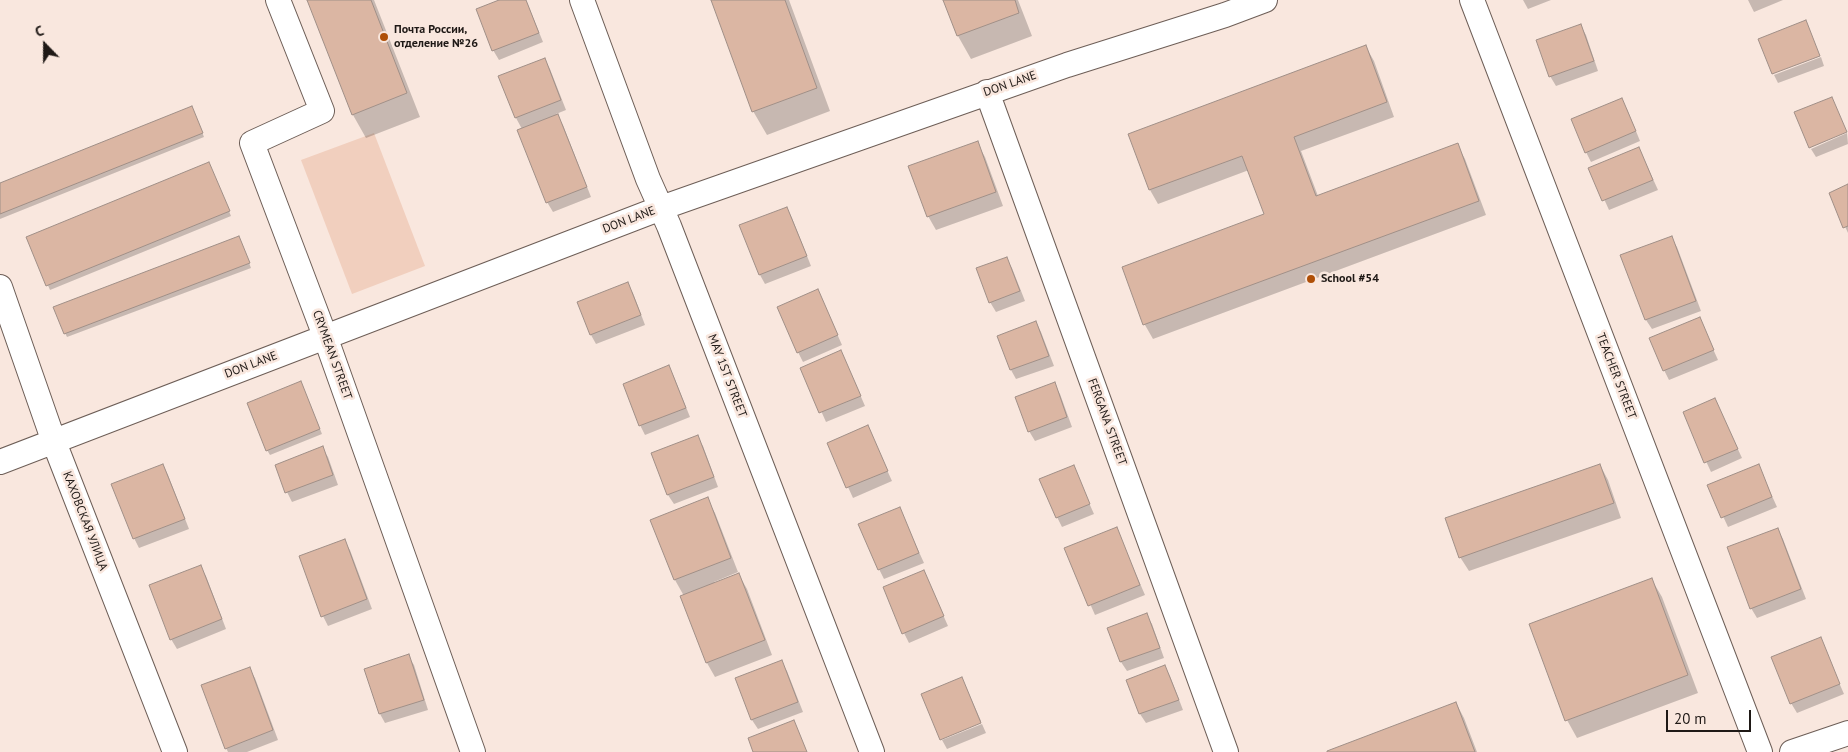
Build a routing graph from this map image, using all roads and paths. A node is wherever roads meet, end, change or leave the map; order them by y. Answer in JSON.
{"nodes":[{"id":1,"x":278,"y":0,"type":"edge"},
{"id":2,"x":582,"y":0,"type":"edge"},
{"id":3,"x":1265,"y":0,"type":"edge"},
{"id":4,"x":1472,"y":0,"type":"edge"},
{"id":5,"x":1222,"y":8,"type":"edge"},
{"id":6,"x":987,"y":92,"type":"junction"},
{"id":7,"x":661,"y":208,"type":"junction"},
{"id":8,"x":0,"y":287,"type":"edge"},
{"id":9,"x":325,"y":336,"type":"junction"},
{"id":10,"x":54,"y":442,"type":"junction"},
{"id":11,"x":0,"y":462,"type":"edge"},
{"id":12,"x":1848,"y":733,"type":"edge"},
{"id":13,"x":175,"y":752,"type":"edge"},
{"id":14,"x":473,"y":752,"type":"edge"},
{"id":15,"x":872,"y":752,"type":"edge"},
{"id":16,"x":1226,"y":752,"type":"edge"},
{"id":17,"x":1760,"y":752,"type":"edge"},
{"id":18,"x":1792,"y":752,"type":"edge"}],
"edges":[{"from":1,"to":9,"type":"street","name":"CRYMEAN STREET"},
{"from":2,"to":7,"type":"street","name":"MAY 1ST STREET"},
{"from":3,"to":5,"type":"street","name":"DON LANE"},
{"from":4,"to":17,"type":"street","name":"TEACHER STREET"},
{"from":5,"to":6,"type":"street","name":"DON LANE"},
{"from":6,"to":7,"type":"street","name":"DON LANE"},
{"from":6,"to":16,"type":"street","name":"FERGANA STREET"},
{"from":7,"to":9,"type":"street","name":"DON LANE"},
{"from":7,"to":15,"type":"street","name":"MAY 1ST STREET"},
{"from":8,"to":10,"type":"street","name":"КАХОВСКАЯ УЛИЦА"},
{"from":9,"to":10,"type":"street","name":"DON LANE"},
{"from":9,"to":14,"type":"street","name":"CRYMEAN STREET"},
{"from":10,"to":11,"type":"street","name":"DON LANE"},
{"from":10,"to":13,"type":"street","name":"КАХОВСКАЯ УЛИЦА"},
{"from":12,"to":18,"type":"street"}]}
